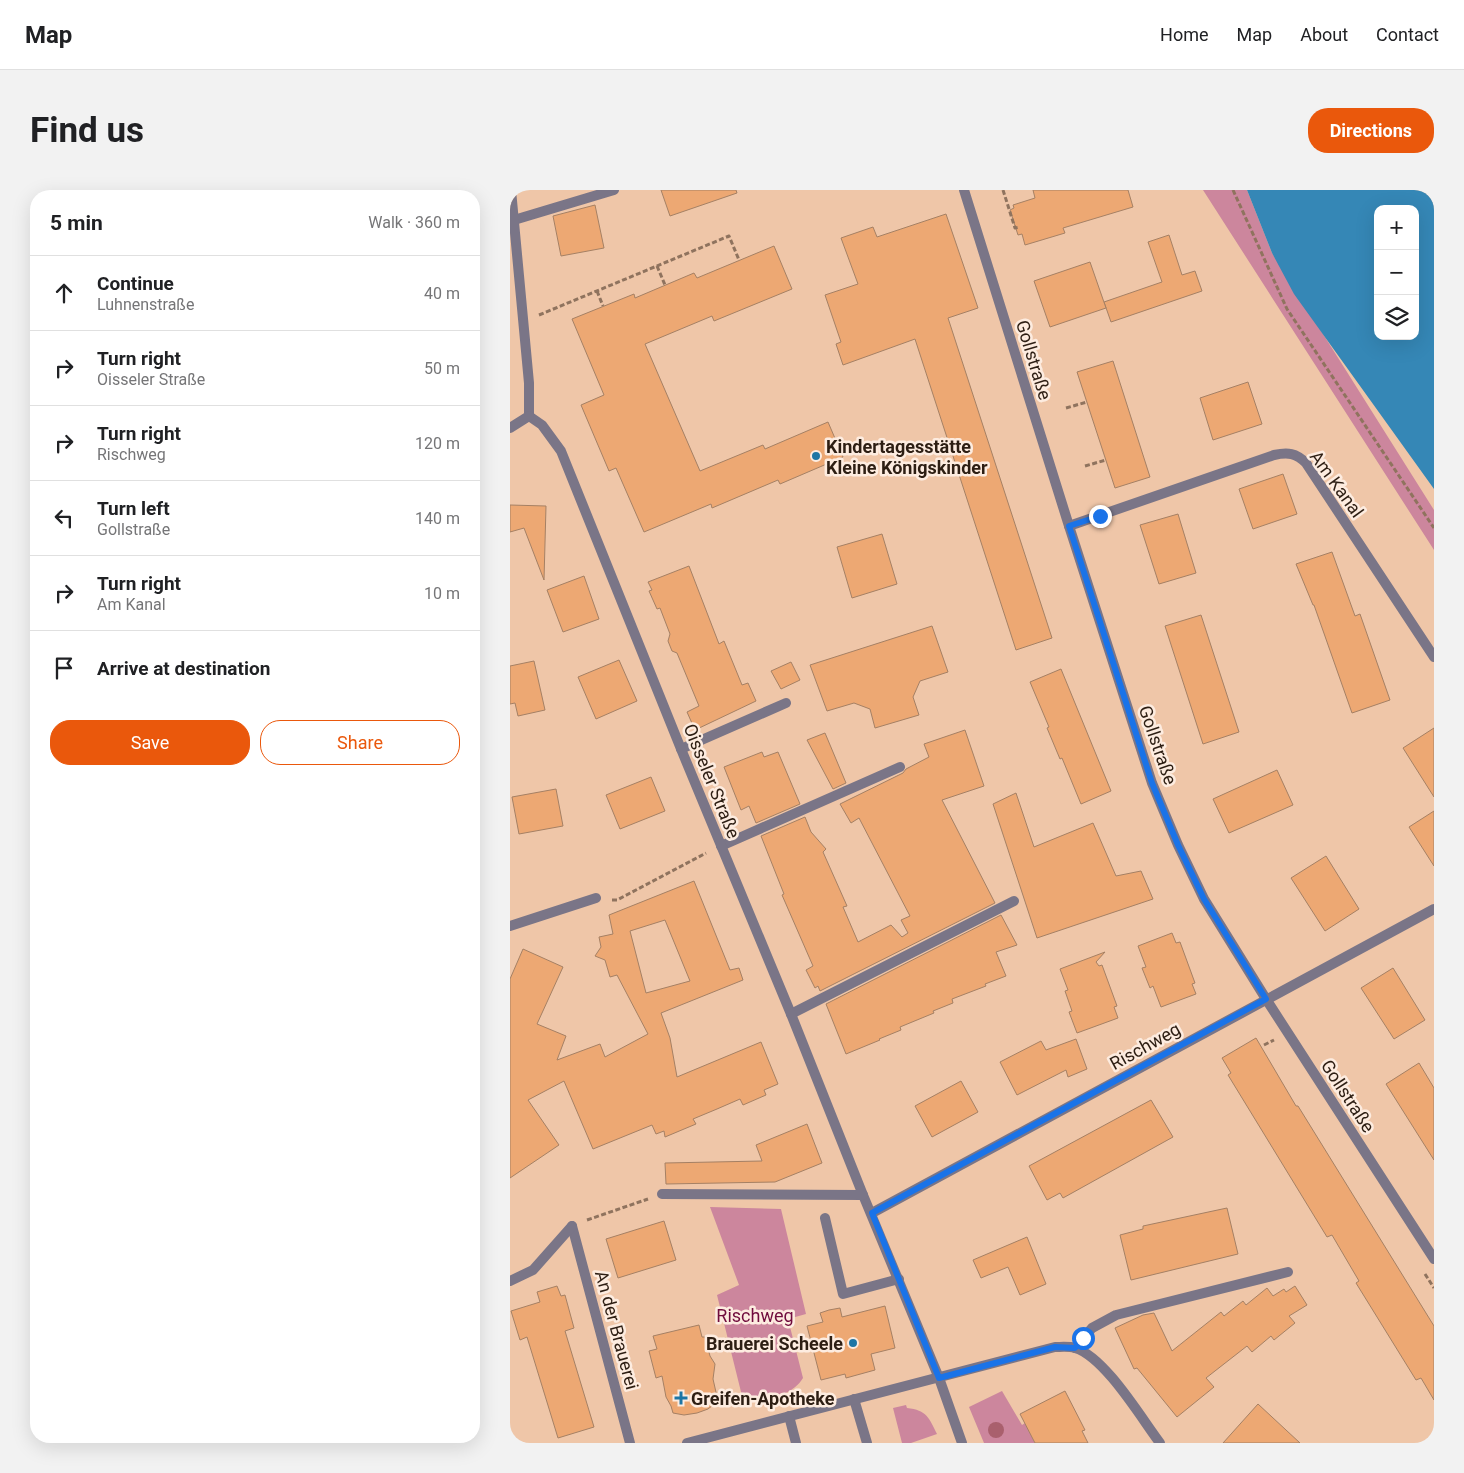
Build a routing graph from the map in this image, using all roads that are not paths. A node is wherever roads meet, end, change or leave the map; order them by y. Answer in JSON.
{"nodes":[{"id":1,"x":511,"y":190,"type":"edge"},
{"id":2,"x":614,"y":190,"type":"edge"},
{"id":3,"x":964,"y":190,"type":"edge"},
{"id":4,"x":514,"y":220,"type":"junction"},
{"id":5,"x":529,"y":416,"type":"junction"},
{"id":6,"x":510,"y":428,"type":"edge"},
{"id":7,"x":1069,"y":526,"type":"junction"},
{"id":8,"x":1434,"y":658,"type":"edge"},
{"id":9,"x":786,"y":703,"type":"dead end"},
{"id":10,"x":681,"y":749,"type":"junction"},
{"id":11,"x":900,"y":767,"type":"dead end"},
{"id":12,"x":721,"y":846,"type":"junction"},
{"id":13,"x":596,"y":898,"type":"road end"},
{"id":14,"x":1014,"y":901,"type":"dead end"},
{"id":15,"x":1434,"y":909,"type":"edge"},
{"id":16,"x":510,"y":926,"type":"edge"},
{"id":17,"x":1266,"y":999,"type":"junction"},
{"id":18,"x":791,"y":1014,"type":"junction"},
{"id":19,"x":662,"y":1194,"type":"road end"},
{"id":20,"x":863,"y":1195,"type":"junction"},
{"id":21,"x":872,"y":1213,"type":"junction"},
{"id":22,"x":825,"y":1218,"type":"dead end"},
{"id":23,"x":1434,"y":1259,"type":"edge"},
{"id":24,"x":1288,"y":1272,"type":"dead end"},
{"id":25,"x":899,"y":1279,"type":"junction"},
{"id":26,"x":510,"y":1281,"type":"edge"},
{"id":27,"x":1075,"y":1348,"type":"junction"},
{"id":28,"x":939,"y":1378,"type":"junction"},
{"id":29,"x":854,"y":1399,"type":"junction"},
{"id":30,"x":789,"y":1416,"type":"junction"},
{"id":31,"x":630,"y":1443,"type":"edge"},
{"id":32,"x":687,"y":1443,"type":"edge"},
{"id":33,"x":796,"y":1443,"type":"edge"},
{"id":34,"x":867,"y":1443,"type":"edge"},
{"id":35,"x":962,"y":1443,"type":"edge"},
{"id":36,"x":1160,"y":1443,"type":"edge"}],
"edges":[{"from":1,"to":4,"type":"street"},
{"from":2,"to":4,"type":"street"},
{"from":3,"to":7,"type":"street","name":"Gollstraße"},
{"from":4,"to":5,"type":"street"},
{"from":5,"to":6,"type":"street"},
{"from":5,"to":10,"type":"street","name":"Oisseler Straße"},
{"from":7,"to":8,"type":"street","name":"Am Kanal"},
{"from":7,"to":17,"type":"street","name":"Gollstraße"},
{"from":9,"to":10,"type":"street"},
{"from":10,"to":12,"type":"street","name":"Oisseler Straße"},
{"from":11,"to":12,"type":"street"},
{"from":12,"to":18,"type":"street","name":"Oisseler Straße"},
{"from":13,"to":16,"type":"street"},
{"from":14,"to":18,"type":"street"},
{"from":15,"to":17,"type":"street","name":"Rischweg"},
{"from":17,"to":21,"type":"street","name":"Rischweg"},
{"from":17,"to":23,"type":"street","name":"Gollstraße"},
{"from":18,"to":20,"type":"street","name":"Oisseler Straße"},
{"from":19,"to":20,"type":"street"},
{"from":20,"to":21,"type":"street","name":"Oisseler Straße"},
{"from":21,"to":25,"type":"street","name":"Oisseler Straße"},
{"from":22,"to":25,"type":"street"},
{"from":24,"to":27,"type":"street"},
{"from":25,"to":28,"type":"street","name":"Oisseler Straße"},
{"from":26,"to":31,"type":"street","name":"An der Brauerei"},
{"from":27,"to":28,"type":"street"},
{"from":27,"to":36,"type":"street"},
{"from":28,"to":29,"type":"street"},
{"from":28,"to":35,"type":"street","name":"Oisseler Straße"},
{"from":29,"to":30,"type":"street"},
{"from":29,"to":34,"type":"street"},
{"from":30,"to":32,"type":"street"},
{"from":30,"to":33,"type":"street"}]}
